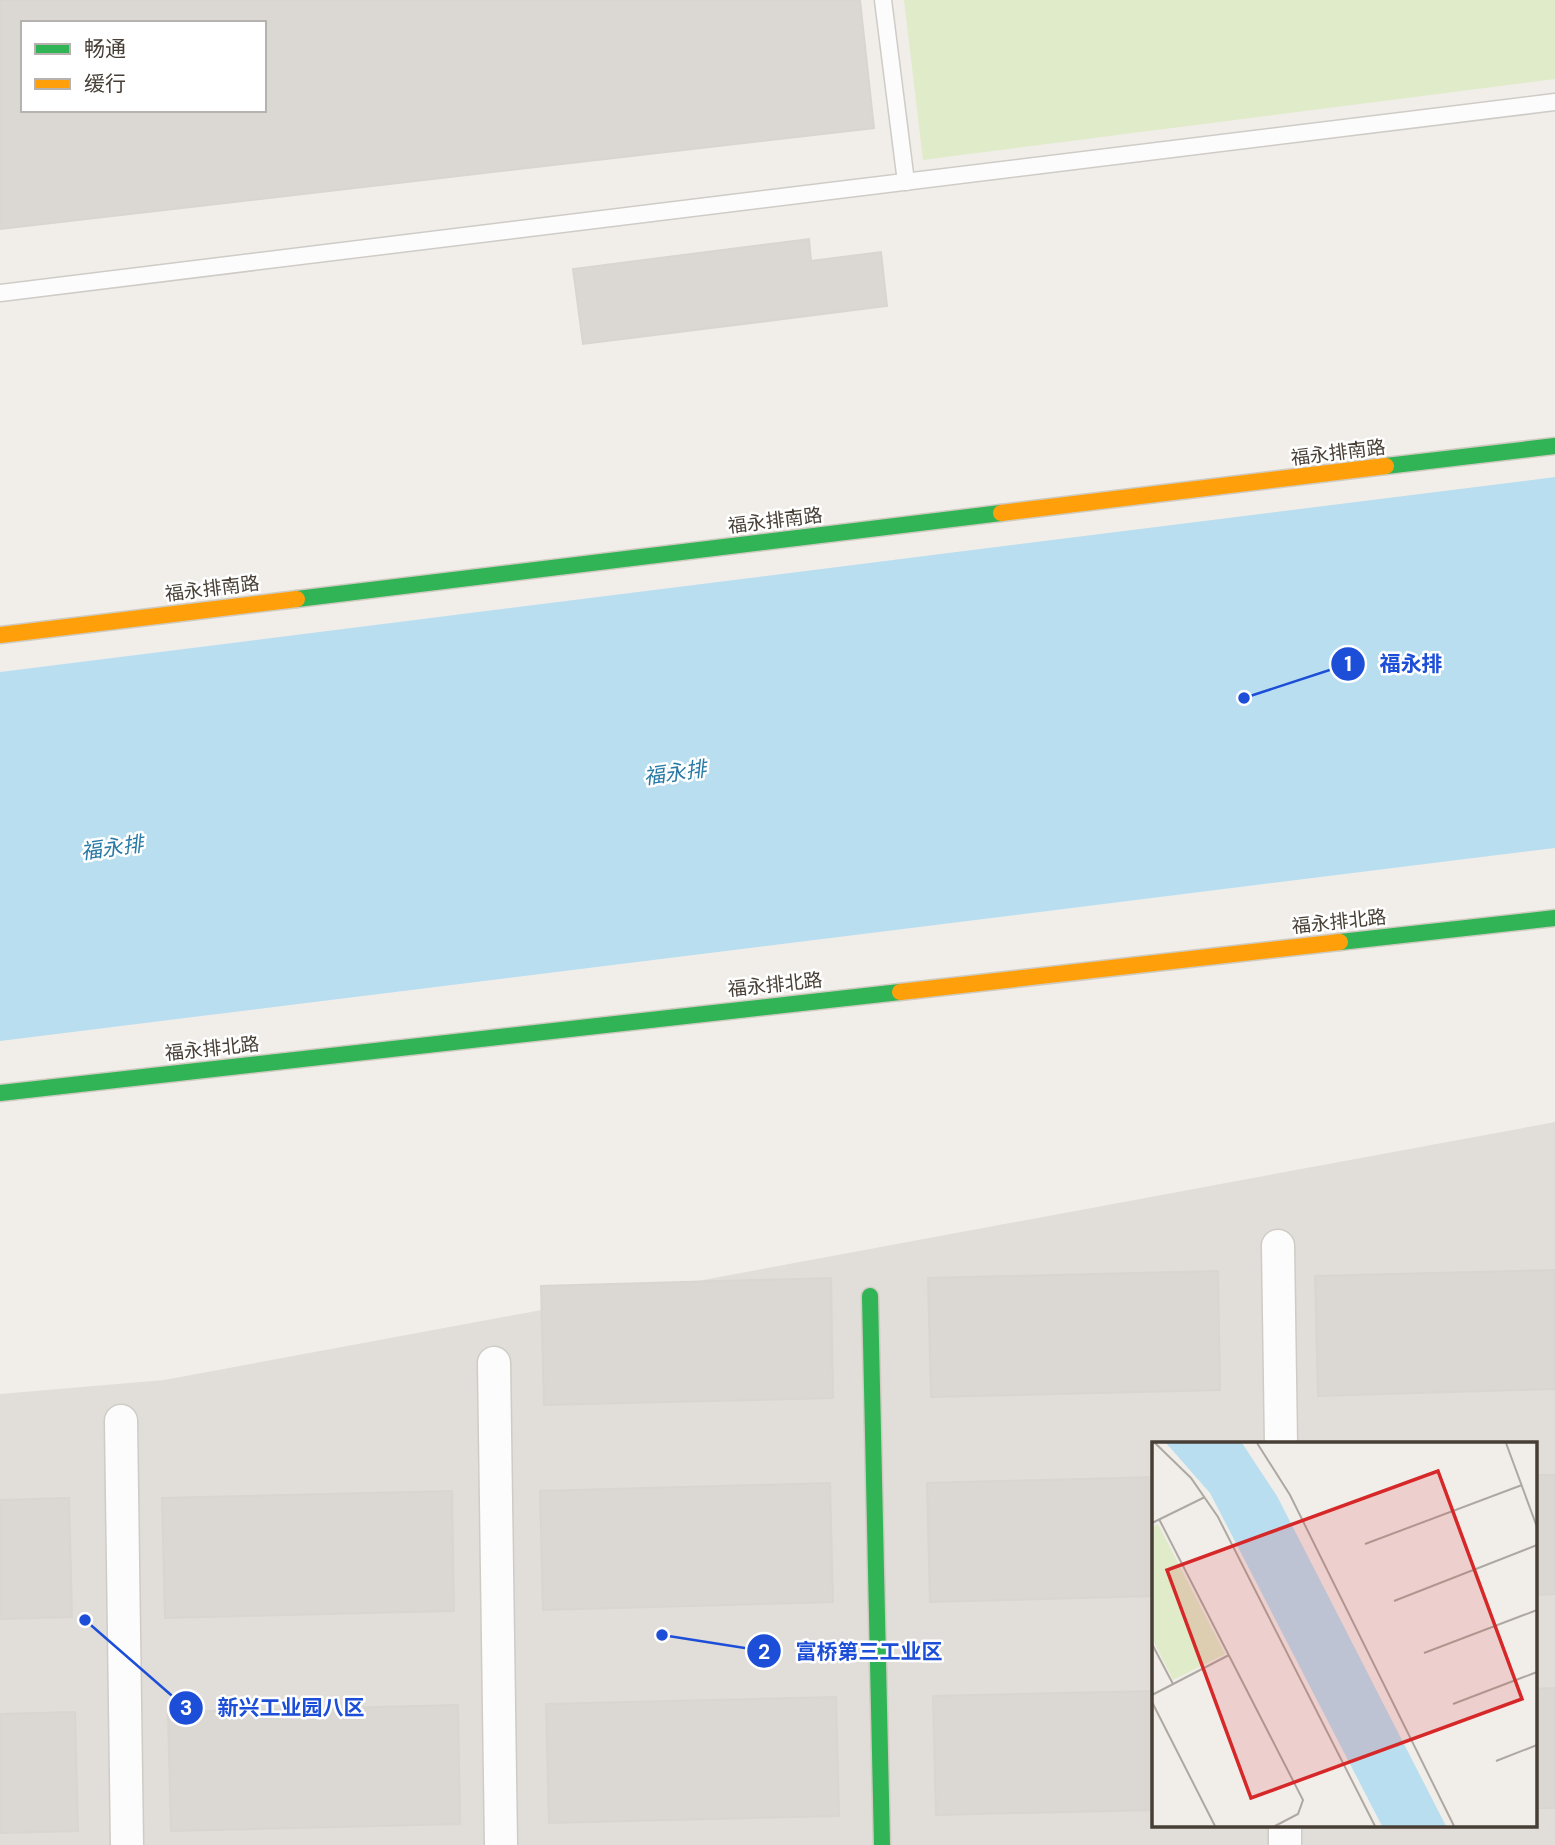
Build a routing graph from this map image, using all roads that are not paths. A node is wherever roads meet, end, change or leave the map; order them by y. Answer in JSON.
{"nodes":[{"id":1,"x":883,"y":0,"type":"edge"},
{"id":2,"x":1555,"y":102,"type":"edge"},
{"id":3,"x":906,"y":182,"type":"junction"},
{"id":4,"x":0,"y":293,"type":"edge"},
{"id":5,"x":1555,"y":446,"type":"edge"},
{"id":6,"x":0,"y":635,"type":"edge"},
{"id":7,"x":1555,"y":918,"type":"edge"},
{"id":8,"x":0,"y":1093,"type":"edge"},
{"id":9,"x":1278,"y":1246,"type":"dead end"},
{"id":10,"x":870,"y":1296,"type":"dead end"},
{"id":11,"x":494,"y":1363,"type":"dead end"},
{"id":12,"x":121,"y":1421,"type":"dead end"},
{"id":13,"x":1281,"y":1442,"type":"edge"},
{"id":14,"x":127,"y":1845,"type":"edge"},
{"id":15,"x":501,"y":1845,"type":"edge"},
{"id":16,"x":882,"y":1845,"type":"edge"}],
"edges":[{"from":1,"to":3,"type":"lane"},
{"from":2,"to":3,"type":"lane"},
{"from":3,"to":4,"type":"lane"},
{"from":5,"to":6,"type":"street","name":"福永排南路"},
{"from":7,"to":8,"type":"street","name":"福永排北路"},
{"from":9,"to":13,"type":"street"},
{"from":10,"to":16,"type":"street"},
{"from":11,"to":15,"type":"street"},
{"from":12,"to":14,"type":"street"}]}
